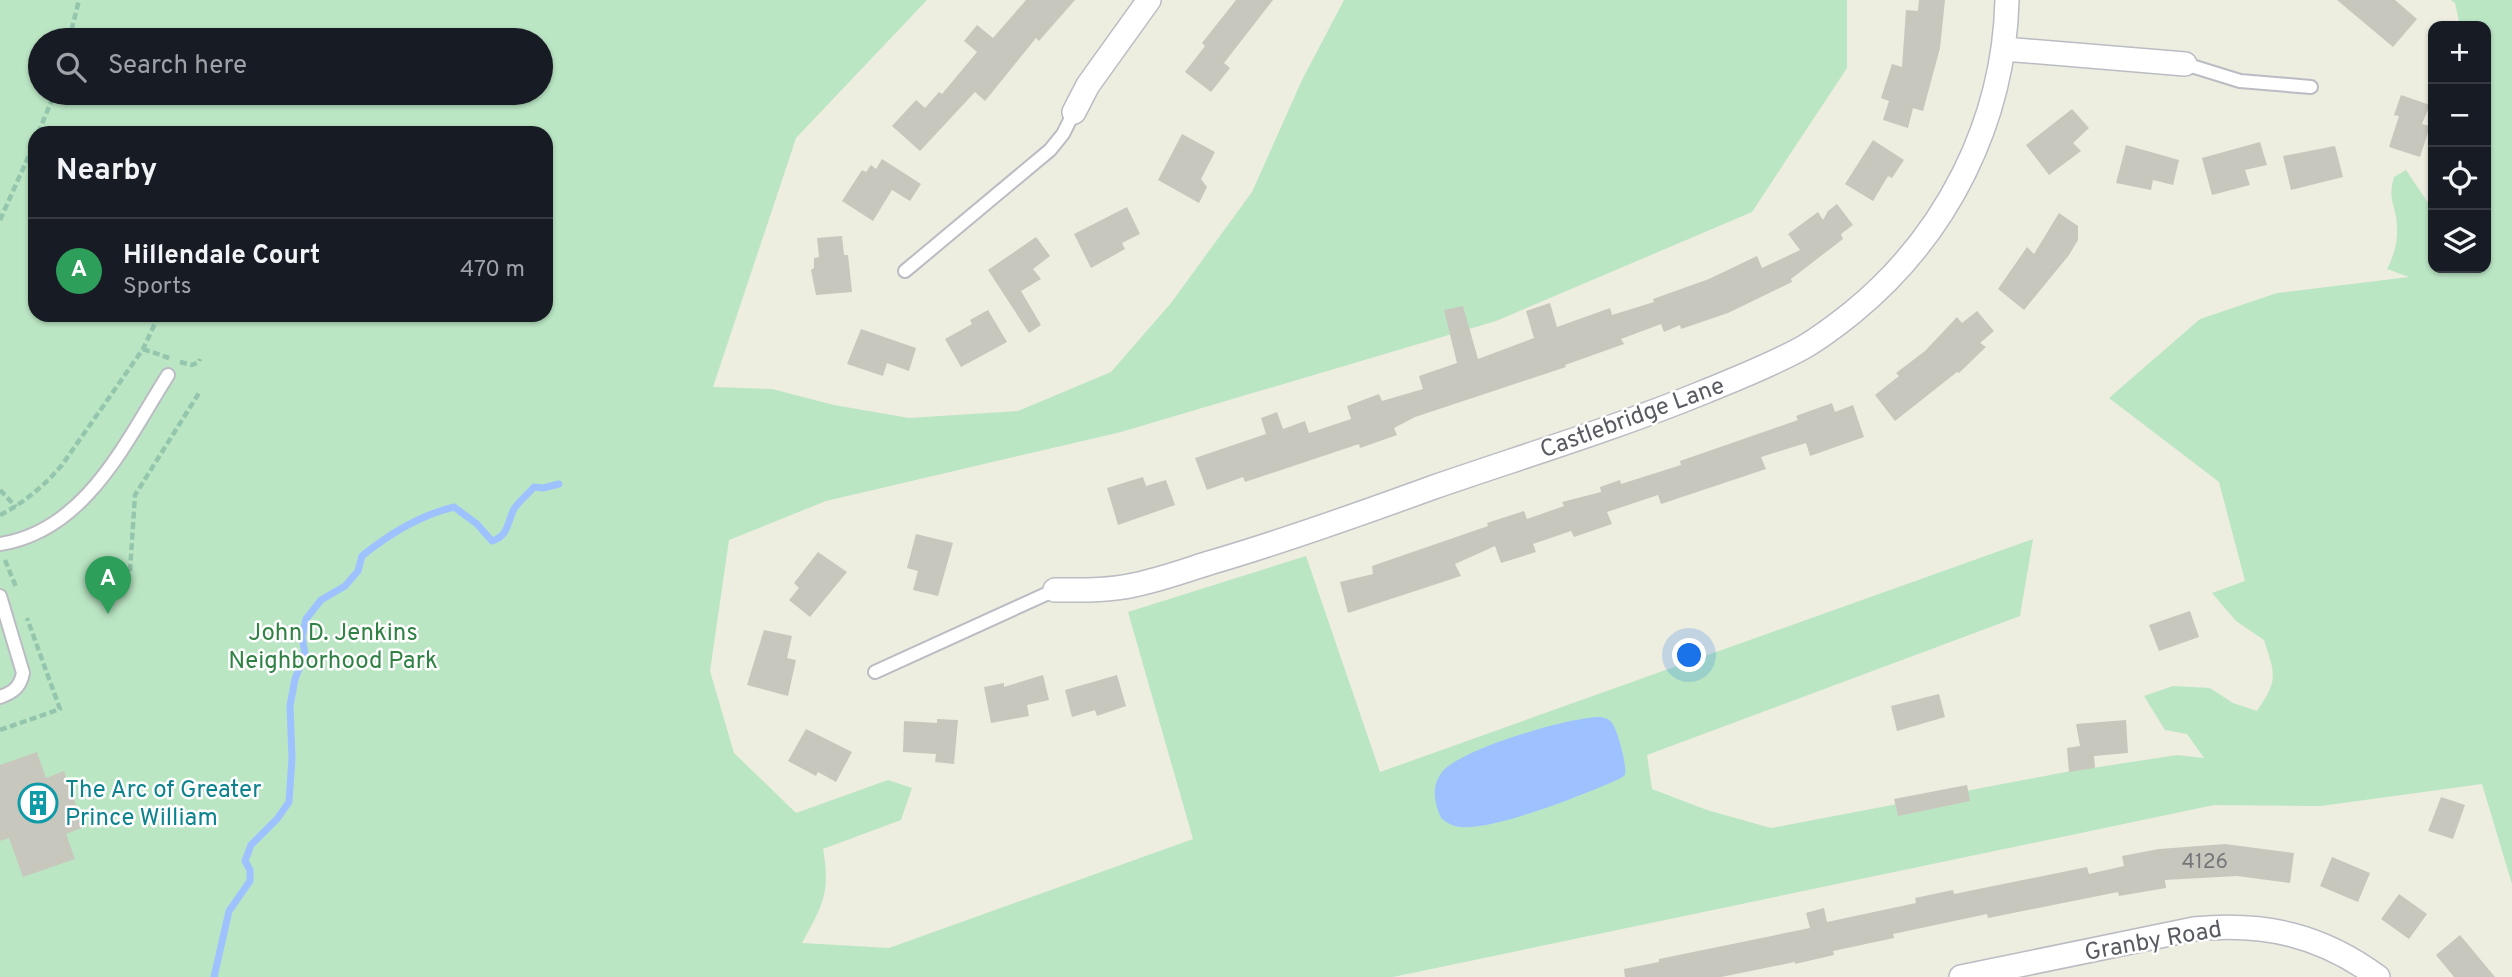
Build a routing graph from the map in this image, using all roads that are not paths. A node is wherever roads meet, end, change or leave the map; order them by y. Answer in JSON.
{"nodes":[{"id":1,"x":1149,"y":0,"type":"edge"},
{"id":2,"x":2007,"y":0,"type":"edge"},
{"id":3,"x":2004,"y":49,"type":"junction"},
{"id":4,"x":2185,"y":64,"type":"joint"},
{"id":5,"x":2311,"y":87,"type":"dead end"},
{"id":6,"x":1074,"y":112,"type":"joint"},
{"id":7,"x":905,"y":271,"type":"dead end"},
{"id":8,"x":168,"y":375,"type":"dead end"},
{"id":9,"x":0,"y":544,"type":"edge"},
{"id":10,"x":1055,"y":590,"type":"joint"},
{"id":11,"x":0,"y":596,"type":"edge"},
{"id":12,"x":875,"y":672,"type":"dead end"},
{"id":13,"x":0,"y":697,"type":"edge"},
{"id":14,"x":1961,"y":977,"type":"edge"},
{"id":15,"x":2378,"y":977,"type":"edge"}],
"edges":[{"from":1,"to":6,"type":"street"},
{"from":2,"to":3,"type":"street","name":"Castlebridge Lane"},
{"from":3,"to":4,"type":"street"},
{"from":3,"to":10,"type":"street","name":"Castlebridge Lane"},
{"from":4,"to":5,"type":"lane"},
{"from":6,"to":7,"type":"lane"},
{"from":8,"to":9,"type":"lane"},
{"from":10,"to":12,"type":"lane"},
{"from":11,"to":13,"type":"lane"},
{"from":14,"to":15,"type":"street","name":"Granby Road"}]}
